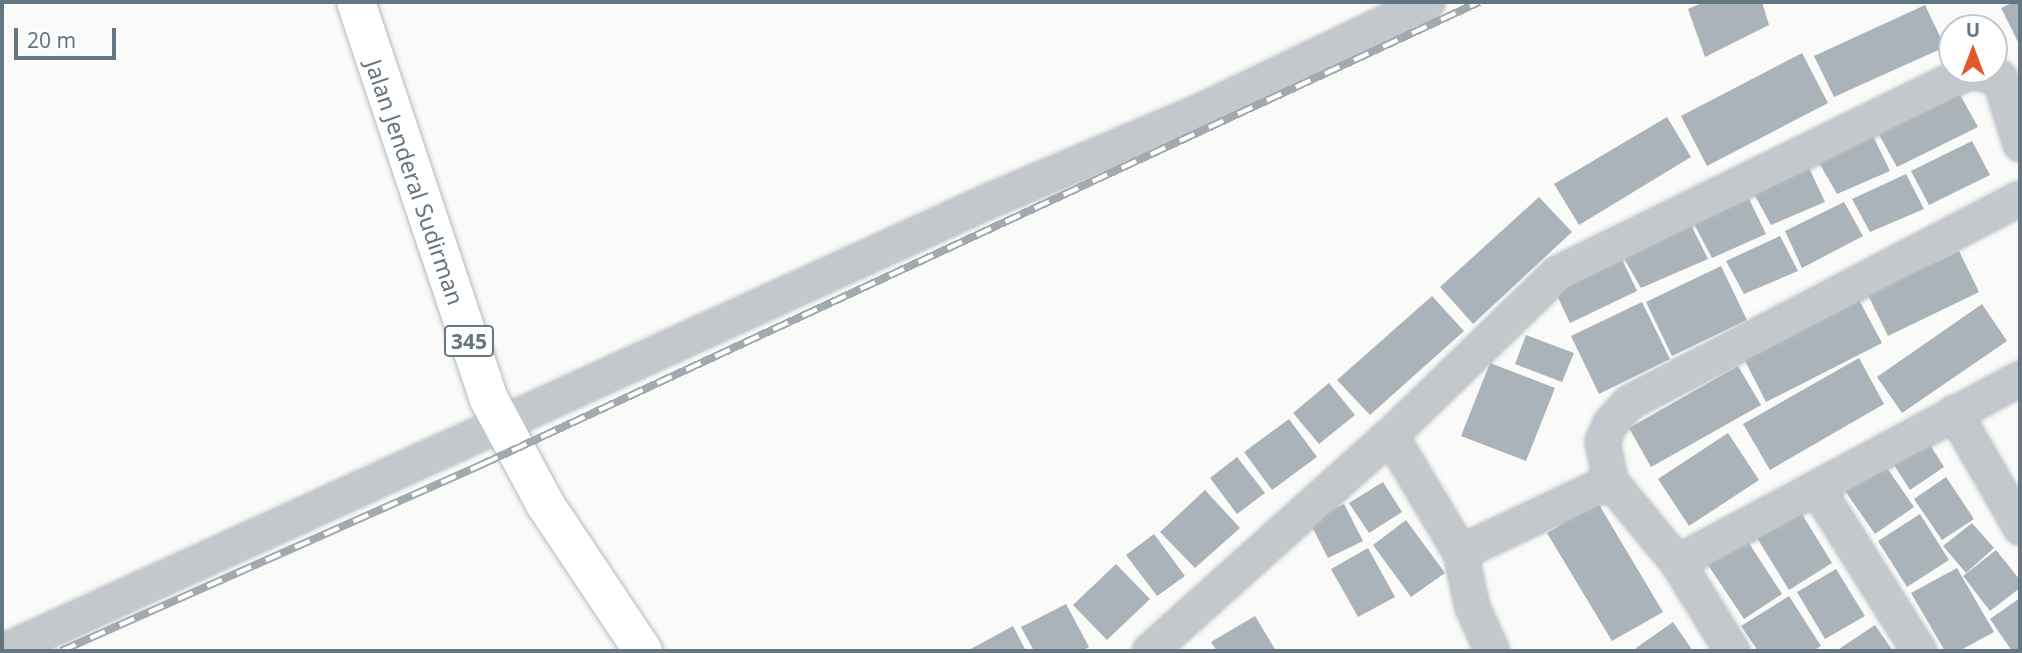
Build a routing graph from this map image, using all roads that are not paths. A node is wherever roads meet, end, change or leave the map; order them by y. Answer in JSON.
{"nodes":[{"id":1,"x":356,"y":2,"type":"edge"},
{"id":2,"x":1427,"y":2,"type":"edge"},
{"id":3,"x":2020,"y":144,"type":"edge"},
{"id":4,"x":2020,"y":198,"type":"edge"},
{"id":5,"x":2020,"y":378,"type":"edge"},
{"id":6,"x":1954,"y":412,"type":"junction"},
{"id":7,"x":504,"y":424,"type":"junction"},
{"id":8,"x":1390,"y":435,"type":"junction"},
{"id":9,"x":1610,"y":481,"type":"junction"},
{"id":10,"x":1817,"y":489,"type":"junction"},
{"id":11,"x":2020,"y":527,"type":"edge"},
{"id":12,"x":1460,"y":552,"type":"junction"},
{"id":13,"x":1677,"y":562,"type":"junction"},
{"id":14,"x":3,"y":651,"type":"edge"},
{"id":15,"x":643,"y":651,"type":"edge"},
{"id":16,"x":1149,"y":651,"type":"edge"},
{"id":17,"x":1492,"y":651,"type":"edge"},
{"id":18,"x":1732,"y":651,"type":"edge"},
{"id":19,"x":1919,"y":651,"type":"edge"}],
"edges":[{"from":1,"to":7,"type":"main road","name":"Jalan Jenderal Sudirman","number":"345"},
{"from":2,"to":7,"type":"street"},
{"from":3,"to":8,"type":"street"},
{"from":4,"to":9,"type":"street"},
{"from":5,"to":6,"type":"street"},
{"from":6,"to":10,"type":"street"},
{"from":6,"to":11,"type":"street"},
{"from":7,"to":14,"type":"street"},
{"from":7,"to":15,"type":"main road","name":"Jalan Jenderal Sudirman","number":"345"},
{"from":8,"to":12,"type":"street"},
{"from":8,"to":16,"type":"street"},
{"from":9,"to":12,"type":"street"},
{"from":9,"to":13,"type":"street"},
{"from":10,"to":13,"type":"street"},
{"from":10,"to":19,"type":"street"},
{"from":12,"to":17,"type":"street"},
{"from":13,"to":18,"type":"street"}]}
